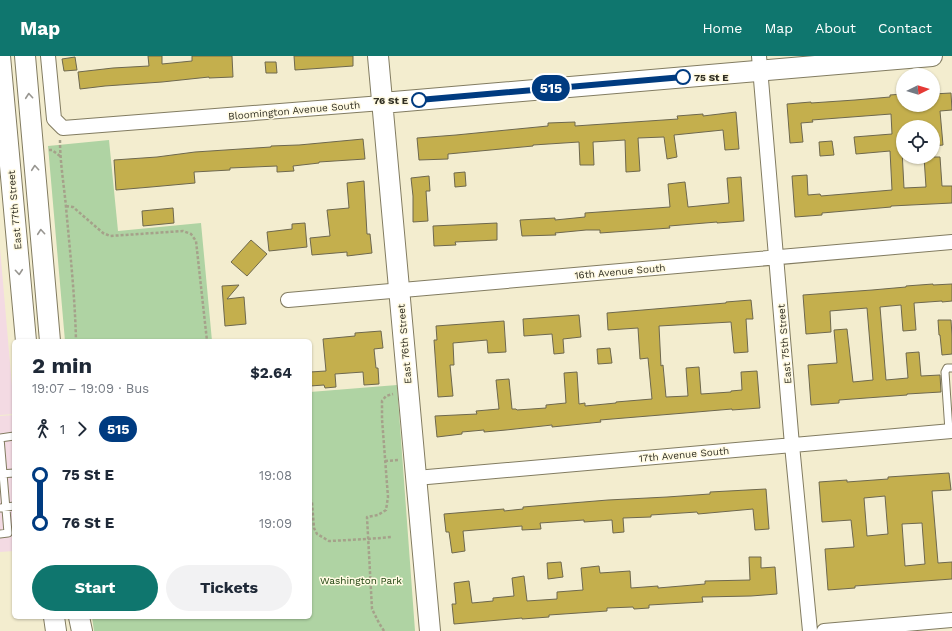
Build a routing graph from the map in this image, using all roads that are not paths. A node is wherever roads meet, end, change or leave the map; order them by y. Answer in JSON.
{"nodes":[{"id":1,"x":0,"y":56,"type":"edge"},
{"id":2,"x":25,"y":56,"type":"edge"},
{"id":3,"x":48,"y":56,"type":"edge"},
{"id":4,"x":378,"y":56,"type":"edge"},
{"id":5,"x":932,"y":56,"type":"edge"},
{"id":6,"x":759,"y":63,"type":"edge"},
{"id":7,"x":382,"y":103,"type":"junction"},
{"id":8,"x":4,"y":136,"type":"edge"},
{"id":9,"x":38,"y":141,"type":"junction"},
{"id":10,"x":952,"y":242,"type":"edge"},
{"id":11,"x":777,"y":257,"type":"junction"},
{"id":12,"x":399,"y":291,"type":"junction"},
{"id":13,"x":288,"y":300,"type":"dead end"},
{"id":14,"x":26,"y":339,"type":"edge"},
{"id":15,"x":50,"y":339,"type":"edge"},
{"id":16,"x":952,"y":368,"type":"edge"},
{"id":17,"x":951,"y":431,"type":"edge"},
{"id":18,"x":12,"y":436,"type":"edge"},
{"id":19,"x":0,"y":438,"type":"edge"},
{"id":20,"x":792,"y":445,"type":"junction"},
{"id":21,"x":12,"y":473,"type":"edge"},
{"id":22,"x":2,"y":474,"type":"edge"},
{"id":23,"x":416,"y":478,"type":"junction"},
{"id":24,"x":3,"y":507,"type":"edge"},
{"id":25,"x":0,"y":534,"type":"edge"},
{"id":26,"x":54,"y":619,"type":"edge"},
{"id":27,"x":79,"y":619,"type":"edge"},
{"id":28,"x":952,"y":620,"type":"edge"},
{"id":29,"x":56,"y":631,"type":"edge"},
{"id":30,"x":82,"y":631,"type":"edge"},
{"id":31,"x":430,"y":631,"type":"edge"},
{"id":32,"x":810,"y":631,"type":"edge"},
{"id":33,"x":824,"y":631,"type":"edge"}],
"edges":[{"from":1,"to":8,"type":"street","name":"East 77th Street"},
{"from":9,"to":2,"type":"street","one_way":true},
{"from":3,"to":7,"type":"street","name":"Bloomington Avenue South"},
{"from":4,"to":7,"type":"street","name":"East 76th Street"},
{"from":5,"to":6,"type":"street","name":"Bloomington Avenue South"},
{"from":6,"to":7,"type":"street","name":"Bloomington Avenue South"},
{"from":6,"to":11,"type":"street","name":"East 75th Street"},
{"from":7,"to":12,"type":"street","name":"East 76th Street"},
{"from":8,"to":9,"type":"street"},
{"from":8,"to":14,"type":"street","name":"East 77th Street","one_way":true},
{"from":15,"to":9,"type":"street","one_way":true},
{"from":10,"to":11,"type":"street","name":"16th Avenue South"},
{"from":11,"to":12,"type":"street","name":"16th Avenue South"},
{"from":11,"to":20,"type":"street","name":"East 75th Street"},
{"from":12,"to":13,"type":"street","name":"16th Avenue South"},
{"from":12,"to":23,"type":"street","name":"East 76th Street"},
{"from":16,"to":17,"type":"lane"},
{"from":17,"to":20,"type":"street","name":"17th Avenue South"},
{"from":18,"to":19,"type":"lane"},
{"from":19,"to":22,"type":"lane"},
{"from":20,"to":23,"type":"street","name":"17th Avenue South"},
{"from":20,"to":32,"type":"street","name":"East 75th Street"},
{"from":21,"to":22,"type":"lane"},
{"from":22,"to":24,"type":"lane"},
{"from":23,"to":31,"type":"street","name":"East 76th Street"},
{"from":24,"to":25,"type":"lane"},
{"from":26,"to":29,"type":"street"},
{"from":27,"to":30,"type":"street"},
{"from":28,"to":33,"type":"street"}]}
